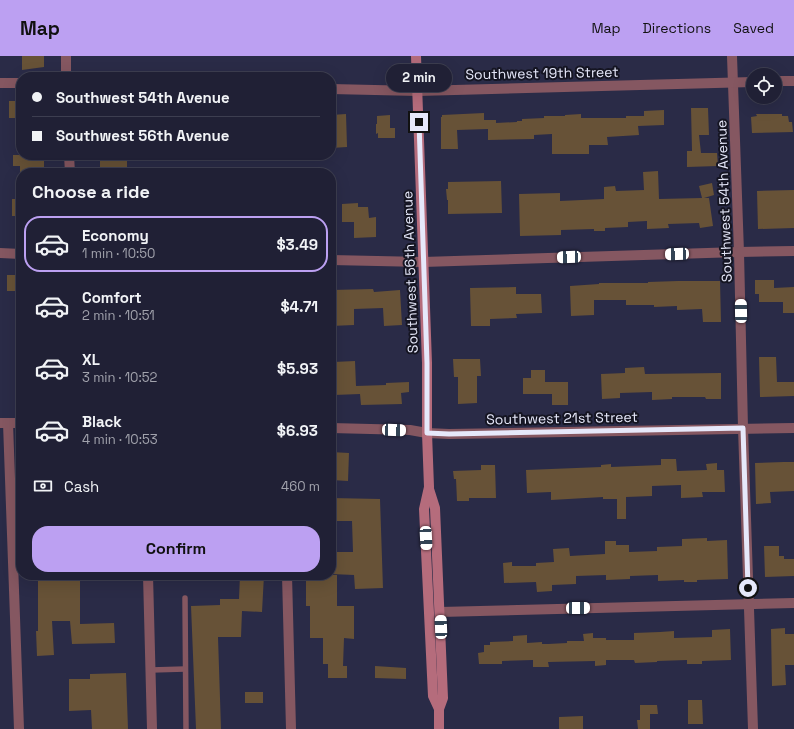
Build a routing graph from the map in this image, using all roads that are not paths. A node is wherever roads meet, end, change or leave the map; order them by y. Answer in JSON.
{"nodes":[{"id":1,"x":66,"y":56,"type":"edge"},
{"id":2,"x":416,"y":56,"type":"edge"},
{"id":3,"x":732,"y":56,"type":"edge"},
{"id":4,"x":66,"y":72,"type":"edge"},
{"id":5,"x":782,"y":81,"type":"edge"},
{"id":6,"x":794,"y":81,"type":"edge"},
{"id":7,"x":734,"y":82,"type":"junction"},
{"id":8,"x":746,"y":82,"type":"edge"},
{"id":9,"x":0,"y":83,"type":"edge"},
{"id":10,"x":16,"y":83,"type":"edge"},
{"id":11,"x":336,"y":89,"type":"edge"},
{"id":12,"x":418,"y":90,"type":"junction"},
{"id":13,"x":794,"y":251,"type":"edge"},
{"id":14,"x":740,"y":252,"type":"junction"},
{"id":15,"x":0,"y":253,"type":"edge"},
{"id":16,"x":16,"y":254,"type":"edge"},
{"id":17,"x":336,"y":260,"type":"edge"},
{"id":18,"x":423,"y":262,"type":"junction"},
{"id":19,"x":4,"y":423,"type":"edge"},
{"id":20,"x":16,"y":423,"type":"edge"},
{"id":21,"x":336,"y":428,"type":"edge"},
{"id":22,"x":743,"y":428,"type":"junction"},
{"id":23,"x":794,"y":428,"type":"edge"},
{"id":24,"x":427,"y":433,"type":"junction"},
{"id":25,"x":429,"y":487,"type":"junction"},
{"id":26,"x":148,"y":580,"type":"edge"},
{"id":27,"x":287,"y":580,"type":"edge"},
{"id":28,"x":185,"y":598,"type":"dead end"},
{"id":29,"x":794,"y":603,"type":"edge"},
{"id":30,"x":748,"y":604,"type":"junction"},
{"id":31,"x":440,"y":612,"type":"junction"},
{"id":32,"x":185,"y":669,"type":"junction"},
{"id":33,"x":150,"y":670,"type":"junction"},
{"id":34,"x":439,"y":709,"type":"junction"},
{"id":35,"x":19,"y":729,"type":"edge"},
{"id":36,"x":152,"y":729,"type":"edge"},
{"id":37,"x":186,"y":729,"type":"edge"},
{"id":38,"x":291,"y":729,"type":"edge"},
{"id":39,"x":439,"y":729,"type":"edge"},
{"id":40,"x":753,"y":729,"type":"edge"}],
"edges":[{"from":1,"to":4,"type":"street"},
{"from":2,"to":12,"type":"street","name":"Southwest 56th Avenue"},
{"from":3,"to":7,"type":"street","name":"Southwest 54th Avenue"},
{"from":5,"to":6,"type":"street"},
{"from":7,"to":8,"type":"street","name":"Southwest 19th Street"},
{"from":7,"to":12,"type":"street","name":"Southwest 19th Street"},
{"from":7,"to":14,"type":"street","name":"Southwest 54th Avenue"},
{"from":9,"to":10,"type":"street"},
{"from":11,"to":12,"type":"street","name":"Southwest 19th Street"},
{"from":12,"to":18,"type":"street","name":"Southwest 56th Avenue"},
{"from":13,"to":14,"type":"street"},
{"from":14,"to":18,"type":"street"},
{"from":14,"to":22,"type":"street","name":"Southwest 54th Avenue"},
{"from":15,"to":16,"type":"street"},
{"from":17,"to":18,"type":"street"},
{"from":18,"to":24,"type":"street","name":"Southwest 56th Avenue"},
{"from":19,"to":20,"type":"street"},
{"from":19,"to":35,"type":"street"},
{"from":21,"to":24,"type":"street","name":"Southwest 21st Street"},
{"from":22,"to":23,"type":"street","name":"Southwest 21st Street"},
{"from":22,"to":24,"type":"street","name":"Southwest 21st Street"},
{"from":22,"to":30,"type":"street","name":"Southwest 54th Avenue"},
{"from":24,"to":25,"type":"street","name":"Southwest 56th Avenue"},
{"from":25,"to":31,"type":"street","name":"Southwest 56th Avenue"},
{"from":25,"to":34,"type":"street","name":"Southwest 56th Avenue"},
{"from":26,"to":33,"type":"street"},
{"from":27,"to":38,"type":"street"},
{"from":28,"to":32,"type":"lane"},
{"from":29,"to":30,"type":"street"},
{"from":30,"to":31,"type":"street"},
{"from":30,"to":40,"type":"street","name":"Southwest 54th Avenue"},
{"from":31,"to":34,"type":"street","name":"Southwest 56th Avenue"},
{"from":32,"to":33,"type":"lane"},
{"from":32,"to":37,"type":"lane"},
{"from":33,"to":36,"type":"street"},
{"from":34,"to":39,"type":"street","name":"Southwest 56th Avenue"}]}
